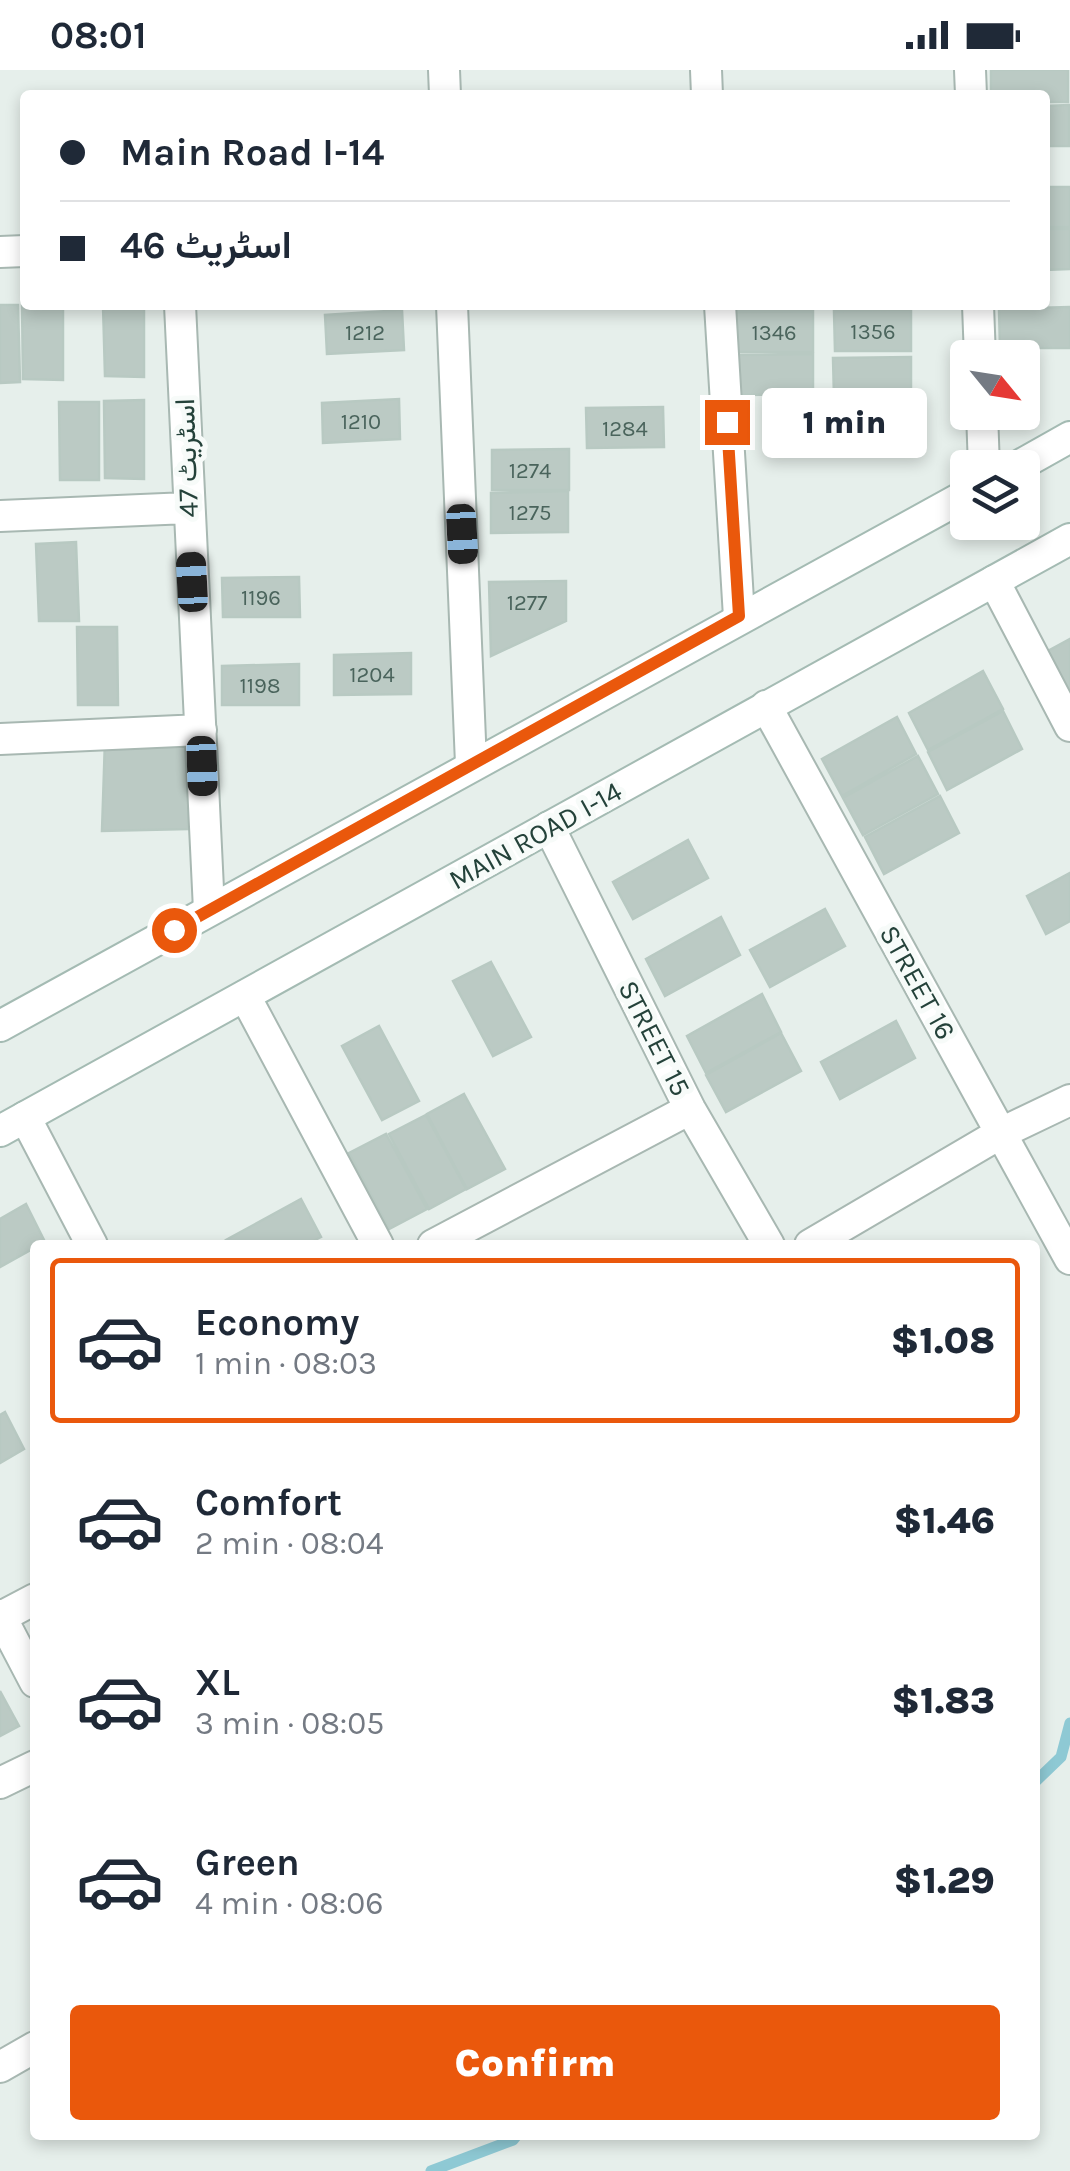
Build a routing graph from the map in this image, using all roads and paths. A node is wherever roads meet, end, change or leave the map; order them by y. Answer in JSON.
{"nodes":[{"id":1,"x":180,"y":310,"type":"edge"},
{"id":2,"x":452,"y":310,"type":"edge"},
{"id":3,"x":720,"y":310,"type":"edge"},
{"id":4,"x":978,"y":310,"type":"edge"},
{"id":5,"x":979,"y":340,"type":"edge"},
{"id":6,"x":1070,"y":438,"type":"edge"},
{"id":7,"x":1040,"y":454,"type":"edge"},
{"id":8,"x":950,"y":504,"type":"edge"},
{"id":9,"x":188,"y":508,"type":"junction"},
{"id":10,"x":0,"y":516,"type":"edge"},
{"id":11,"x":1070,"y":539,"type":"edge"},
{"id":12,"x":994,"y":581,"type":"junction"},
{"id":13,"x":739,"y":616,"type":"junction"},
{"id":14,"x":766,"y":706,"type":"junction"},
{"id":15,"x":1070,"y":726,"type":"edge"},
{"id":16,"x":201,"y":730,"type":"junction"},
{"id":17,"x":0,"y":739,"type":"edge"},
{"id":18,"x":472,"y":764,"type":"junction"},
{"id":19,"x":549,"y":827,"type":"junction"},
{"id":20,"x":209,"y":910,"type":"junction"},
{"id":21,"x":245,"y":996,"type":"junction"},
{"id":22,"x":0,"y":1026,"type":"edge"},
{"id":23,"x":1070,"y":1100,"type":"edge"},
{"id":24,"x":690,"y":1108,"type":"junction"},
{"id":25,"x":13,"y":1124,"type":"edge"},
{"id":26,"x":1001,"y":1134,"type":"junction"},
{"id":27,"x":89,"y":1240,"type":"edge"},
{"id":28,"x":375,"y":1240,"type":"edge"},
{"id":29,"x":442,"y":1240,"type":"edge"},
{"id":30,"x":766,"y":1240,"type":"edge"},
{"id":31,"x":819,"y":1240,"type":"edge"},
{"id":32,"x":1070,"y":1259,"type":"edge"},
{"id":33,"x":30,"y":1601,"type":"edge"},
{"id":34,"x":0,"y":1616,"type":"edge"},
{"id":35,"x":30,"y":1673,"type":"edge"},
{"id":36,"x":30,"y":1768,"type":"edge"},
{"id":37,"x":0,"y":1783,"type":"edge"},
{"id":38,"x":30,"y":2050,"type":"edge"},
{"id":39,"x":0,"y":2067,"type":"edge"}],
"edges":[{"from":1,"to":9,"type":"street","name":"اسٹریٹ 47"},
{"from":2,"to":18,"type":"street"},
{"from":3,"to":13,"type":"street"},
{"from":4,"to":5,"type":"street"},
{"from":6,"to":7,"type":"street"},
{"from":8,"to":13,"type":"street"},
{"from":9,"to":10,"type":"street"},
{"from":9,"to":16,"type":"street","name":"اسٹریٹ 47"},
{"from":11,"to":12,"type":"street","name":"MAIN ROAD I-14"},
{"from":12,"to":14,"type":"street","name":"MAIN ROAD I-14"},
{"from":12,"to":15,"type":"street"},
{"from":13,"to":18,"type":"street"},
{"from":14,"to":19,"type":"street","name":"MAIN ROAD I-14"},
{"from":14,"to":26,"type":"street","name":"STREET 16"},
{"from":16,"to":17,"type":"street"},
{"from":16,"to":20,"type":"street","name":"اسٹریٹ 47"},
{"from":18,"to":20,"type":"street"},
{"from":19,"to":21,"type":"street","name":"MAIN ROAD I-14"},
{"from":19,"to":24,"type":"street","name":"STREET 15"},
{"from":20,"to":22,"type":"street"},
{"from":21,"to":25,"type":"street","name":"MAIN ROAD I-14"},
{"from":21,"to":28,"type":"street"},
{"from":23,"to":26,"type":"street"},
{"from":24,"to":29,"type":"street"},
{"from":24,"to":30,"type":"street","name":"STREET 15"},
{"from":25,"to":27,"type":"street"},
{"from":26,"to":31,"type":"street"},
{"from":26,"to":32,"type":"street","name":"STREET 16"},
{"from":33,"to":34,"type":"street"},
{"from":34,"to":35,"type":"street"},
{"from":36,"to":37,"type":"street"},
{"from":38,"to":39,"type":"street"}]}
